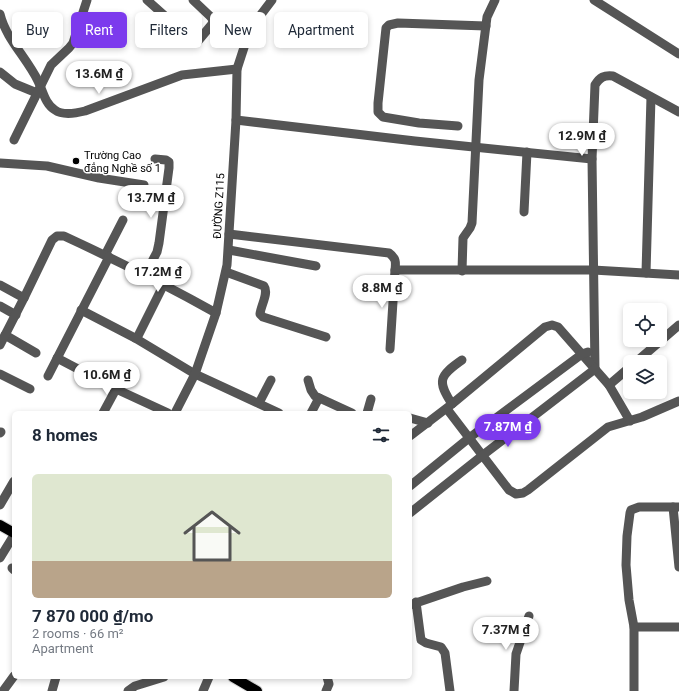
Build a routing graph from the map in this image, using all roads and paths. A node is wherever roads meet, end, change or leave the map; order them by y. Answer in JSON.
{"nodes":[{"id":1,"x":87,"y":0,"type":"edge"},
{"id":2,"x":147,"y":0,"type":"edge"},
{"id":3,"x":193,"y":0,"type":"edge"},
{"id":4,"x":272,"y":0,"type":"edge"},
{"id":5,"x":495,"y":0,"type":"edge"},
{"id":6,"x":594,"y":0,"type":"edge"},
{"id":7,"x":263,"y":12,"type":"edge"},
{"id":8,"x":210,"y":16,"type":"edge"},
{"id":9,"x":1,"y":19,"type":"edge"},
{"id":10,"x":486,"y":26,"type":"junction"},
{"id":11,"x":210,"y":27,"type":"edge"},
{"id":12,"x":243,"y":48,"type":"edge"},
{"id":13,"x":679,"y":54,"type":"edge"},
{"id":14,"x":237,"y":70,"type":"junction"},
{"id":15,"x":0,"y":72,"type":"edge"},
{"id":16,"x":39,"y":90,"type":"junction"},
{"id":17,"x":651,"y":97,"type":"junction"},
{"id":18,"x":679,"y":112,"type":"edge"},
{"id":19,"x":236,"y":120,"type":"junction"},
{"id":20,"x":419,"y":123,"type":"junction"},
{"id":21,"x":458,"y":126,"type":"dead end"},
{"id":22,"x":14,"y":140,"type":"dead end"},
{"id":23,"x":415,"y":141,"type":"junction"},
{"id":24,"x":475,"y":147,"type":"junction"},
{"id":25,"x":526,"y":152,"type":"junction"},
{"id":26,"x":592,"y":158,"type":"junction"},
{"id":27,"x":155,"y":159,"type":"dead end"},
{"id":28,"x":0,"y":162,"type":"edge"},
{"id":29,"x":144,"y":186,"type":"dead end"},
{"id":30,"x":524,"y":212,"type":"dead end"},
{"id":31,"x":123,"y":220,"type":"dead end"},
{"id":32,"x":229,"y":234,"type":"junction"},
{"id":33,"x":229,"y":250,"type":"junction"},
{"id":34,"x":107,"y":256,"type":"junction"},
{"id":35,"x":316,"y":266,"type":"dead end"},
{"id":36,"x":396,"y":270,"type":"junction"},
{"id":37,"x":593,"y":270,"type":"junction"},
{"id":38,"x":462,"y":271,"type":"junction"},
{"id":39,"x":226,"y":272,"type":"junction"},
{"id":40,"x":646,"y":273,"type":"junction"},
{"id":41,"x":145,"y":275,"type":"junction"},
{"id":42,"x":679,"y":275,"type":"edge"},
{"id":43,"x":164,"y":284,"type":"junction"},
{"id":44,"x":0,"y":285,"type":"edge"},
{"id":45,"x":24,"y":298,"type":"junction"},
{"id":46,"x":0,"y":306,"type":"edge"},
{"id":47,"x":81,"y":310,"type":"junction"},
{"id":48,"x":216,"y":313,"type":"junction"},
{"id":49,"x":16,"y":315,"type":"junction"},
{"id":50,"x":679,"y":325,"type":"edge"},
{"id":51,"x":5,"y":335,"type":"junction"},
{"id":52,"x":326,"y":337,"type":"dead end"},
{"id":53,"x":135,"y":338,"type":"junction"},
{"id":54,"x":0,"y":345,"type":"edge"},
{"id":55,"x":595,"y":348,"type":"junction"},
{"id":56,"x":390,"y":349,"type":"dead end"},
{"id":57,"x":36,"y":353,"type":"dead end"},
{"id":58,"x":582,"y":354,"type":"junction"},
{"id":59,"x":644,"y":355,"type":"edge"},
{"id":60,"x":57,"y":358,"type":"junction"},
{"id":61,"x":462,"y":360,"type":"dead end"},
{"id":62,"x":595,"y":369,"type":"junction"},
{"id":63,"x":623,"y":373,"type":"edge"},
{"id":64,"x":0,"y":374,"type":"edge"},
{"id":65,"x":195,"y":374,"type":"junction"},
{"id":66,"x":48,"y":376,"type":"dead end"},
{"id":67,"x":271,"y":380,"type":"dead end"},
{"id":68,"x":308,"y":380,"type":"dead end"},
{"id":69,"x":609,"y":385,"type":"junction"},
{"id":70,"x":30,"y":389,"type":"dead end"},
{"id":71,"x":116,"y":389,"type":"junction"},
{"id":72,"x":319,"y":398,"type":"junction"},
{"id":73,"x":371,"y":399,"type":"dead end"},
{"id":74,"x":679,"y":401,"type":"edge"},
{"id":75,"x":259,"y":403,"type":"junction"},
{"id":76,"x":449,"y":406,"type":"junction"},
{"id":77,"x":104,"y":411,"type":"edge"},
{"id":78,"x":164,"y":411,"type":"edge"},
{"id":79,"x":176,"y":411,"type":"edge"},
{"id":80,"x":275,"y":411,"type":"edge"},
{"id":81,"x":312,"y":411,"type":"edge"},
{"id":82,"x":348,"y":411,"type":"edge"},
{"id":83,"x":368,"y":411,"type":"edge"},
{"id":84,"x":412,"y":419,"type":"edge"},
{"id":85,"x":630,"y":421,"type":"junction"},
{"id":86,"x":428,"y":423,"type":"junction"},
{"id":87,"x":412,"y":435,"type":"edge"},
{"id":88,"x":469,"y":438,"type":"junction"},
{"id":89,"x":482,"y":455,"type":"junction"},
{"id":90,"x":12,"y":484,"type":"edge"},
{"id":91,"x":412,"y":484,"type":"edge"},
{"id":92,"x":0,"y":505,"type":"edge"},
{"id":93,"x":676,"y":507,"type":"edge"},
{"id":94,"x":412,"y":511,"type":"edge"},
{"id":95,"x":0,"y":526,"type":"edge"},
{"id":96,"x":12,"y":533,"type":"edge"},
{"id":97,"x":12,"y":537,"type":"edge"},
{"id":98,"x":0,"y":558,"type":"edge"},
{"id":99,"x":679,"y":567,"type":"edge"},
{"id":100,"x":487,"y":581,"type":"dead end"},
{"id":101,"x":413,"y":603,"type":"edge"},
{"id":102,"x":529,"y":616,"type":"dead end"},
{"id":103,"x":634,"y":627,"type":"junction"},
{"id":104,"x":679,"y":627,"type":"edge"},
{"id":105,"x":12,"y":679,"type":"edge"},
{"id":106,"x":55,"y":679,"type":"edge"},
{"id":107,"x":158,"y":679,"type":"edge"},
{"id":108,"x":208,"y":679,"type":"edge"},
{"id":109,"x":237,"y":679,"type":"edge"},
{"id":110,"x":327,"y":679,"type":"edge"},
{"id":111,"x":3,"y":691,"type":"edge"},
{"id":112,"x":52,"y":691,"type":"edge"},
{"id":113,"x":128,"y":691,"type":"edge"},
{"id":114,"x":203,"y":691,"type":"edge"},
{"id":115,"x":257,"y":691,"type":"edge"},
{"id":116,"x":326,"y":691,"type":"edge"},
{"id":117,"x":450,"y":691,"type":"edge"},
{"id":118,"x":514,"y":691,"type":"edge"},
{"id":119,"x":634,"y":691,"type":"edge"}],
"edges":[{"from":1,"to":16,"type":"street"},
{"from":2,"to":11,"type":"street"},
{"from":3,"to":8,"type":"street"},
{"from":4,"to":7,"type":"street","name":"ĐƯỜNG Z115"},
{"from":5,"to":10,"type":"street"},
{"from":6,"to":13,"type":"street"},
{"from":9,"to":16,"type":"street"},
{"from":10,"to":20,"type":"street"},
{"from":10,"to":24,"type":"street"},
{"from":12,"to":14,"type":"street","name":"ĐƯỜNG Z115"},
{"from":14,"to":16,"type":"street"},
{"from":14,"to":19,"type":"street","name":"ĐƯỜNG Z115"},
{"from":15,"to":16,"type":"street"},
{"from":16,"to":22,"type":"street"},
{"from":17,"to":18,"type":"street"},
{"from":17,"to":26,"type":"street"},
{"from":17,"to":40,"type":"street"},
{"from":19,"to":23,"type":"street"},
{"from":19,"to":32,"type":"street","name":"ĐƯỜNG Z115"},
{"from":20,"to":21,"type":"street"},
{"from":20,"to":23,"type":"street"},
{"from":23,"to":24,"type":"street"},
{"from":24,"to":25,"type":"street"},
{"from":24,"to":38,"type":"street"},
{"from":25,"to":26,"type":"street"},
{"from":25,"to":30,"type":"street"},
{"from":26,"to":37,"type":"street"},
{"from":27,"to":41,"type":"street"},
{"from":28,"to":29,"type":"street"},
{"from":31,"to":34,"type":"street"},
{"from":32,"to":33,"type":"street","name":"ĐƯỜNG Z115"},
{"from":32,"to":36,"type":"street"},
{"from":33,"to":35,"type":"street"},
{"from":33,"to":39,"type":"street","name":"ĐƯỜNG Z115"},
{"from":34,"to":41,"type":"street"},
{"from":34,"to":45,"type":"street"},
{"from":34,"to":47,"type":"street"},
{"from":36,"to":38,"type":"street"},
{"from":36,"to":56,"type":"street"},
{"from":37,"to":38,"type":"street"},
{"from":37,"to":40,"type":"street"},
{"from":37,"to":55,"type":"street"},
{"from":39,"to":48,"type":"street","name":"ĐƯỜNG Z115"},
{"from":39,"to":52,"type":"street"},
{"from":40,"to":42,"type":"street"},
{"from":41,"to":43,"type":"street"},
{"from":43,"to":48,"type":"street"},
{"from":43,"to":53,"type":"street"},
{"from":44,"to":45,"type":"street"},
{"from":45,"to":49,"type":"street"},
{"from":46,"to":49,"type":"street"},
{"from":47,"to":53,"type":"street"},
{"from":47,"to":60,"type":"street"},
{"from":48,"to":65,"type":"street","name":"ĐƯỜNG Z115"},
{"from":49,"to":51,"type":"street"},
{"from":50,"to":59,"type":"street"},
{"from":51,"to":54,"type":"street"},
{"from":51,"to":57,"type":"street"},
{"from":53,"to":65,"type":"street"},
{"from":55,"to":58,"type":"street"},
{"from":55,"to":62,"type":"street"},
{"from":58,"to":62,"type":"street"},
{"from":58,"to":76,"type":"street"},
{"from":58,"to":88,"type":"street"},
{"from":60,"to":66,"type":"street"},
{"from":60,"to":71,"type":"street"},
{"from":61,"to":76,"type":"street"},
{"from":62,"to":69,"type":"street"},
{"from":62,"to":89,"type":"street"},
{"from":63,"to":69,"type":"street"},
{"from":64,"to":70,"type":"street"},
{"from":65,"to":75,"type":"street"},
{"from":65,"to":79,"type":"street","name":"ĐƯỜNG Z115"},
{"from":67,"to":75,"type":"street"},
{"from":68,"to":72,"type":"street"},
{"from":69,"to":85,"type":"street"},
{"from":71,"to":77,"type":"street"},
{"from":71,"to":78,"type":"street"},
{"from":72,"to":81,"type":"street"},
{"from":72,"to":82,"type":"street"},
{"from":73,"to":83,"type":"street"},
{"from":74,"to":85,"type":"street"},
{"from":75,"to":80,"type":"street"},
{"from":76,"to":86,"type":"street"},
{"from":76,"to":88,"type":"street"},
{"from":84,"to":86,"type":"street"},
{"from":85,"to":89,"type":"street"},
{"from":86,"to":87,"type":"street"},
{"from":88,"to":89,"type":"street"},
{"from":88,"to":91,"type":"street"},
{"from":89,"to":94,"type":"street"},
{"from":90,"to":92,"type":"street"},
{"from":93,"to":99,"type":"street"},
{"from":93,"to":103,"type":"street"},
{"from":95,"to":96,"type":"main road"},
{"from":97,"to":98,"type":"street"},
{"from":100,"to":101,"type":"street"},
{"from":101,"to":117,"type":"street"},
{"from":102,"to":118,"type":"street"},
{"from":103,"to":104,"type":"street"},
{"from":103,"to":119,"type":"street"},
{"from":105,"to":111,"type":"street"},
{"from":106,"to":112,"type":"street"},
{"from":107,"to":113,"type":"street"},
{"from":108,"to":114,"type":"street"},
{"from":109,"to":115,"type":"main road"},
{"from":110,"to":116,"type":"street"}]}
